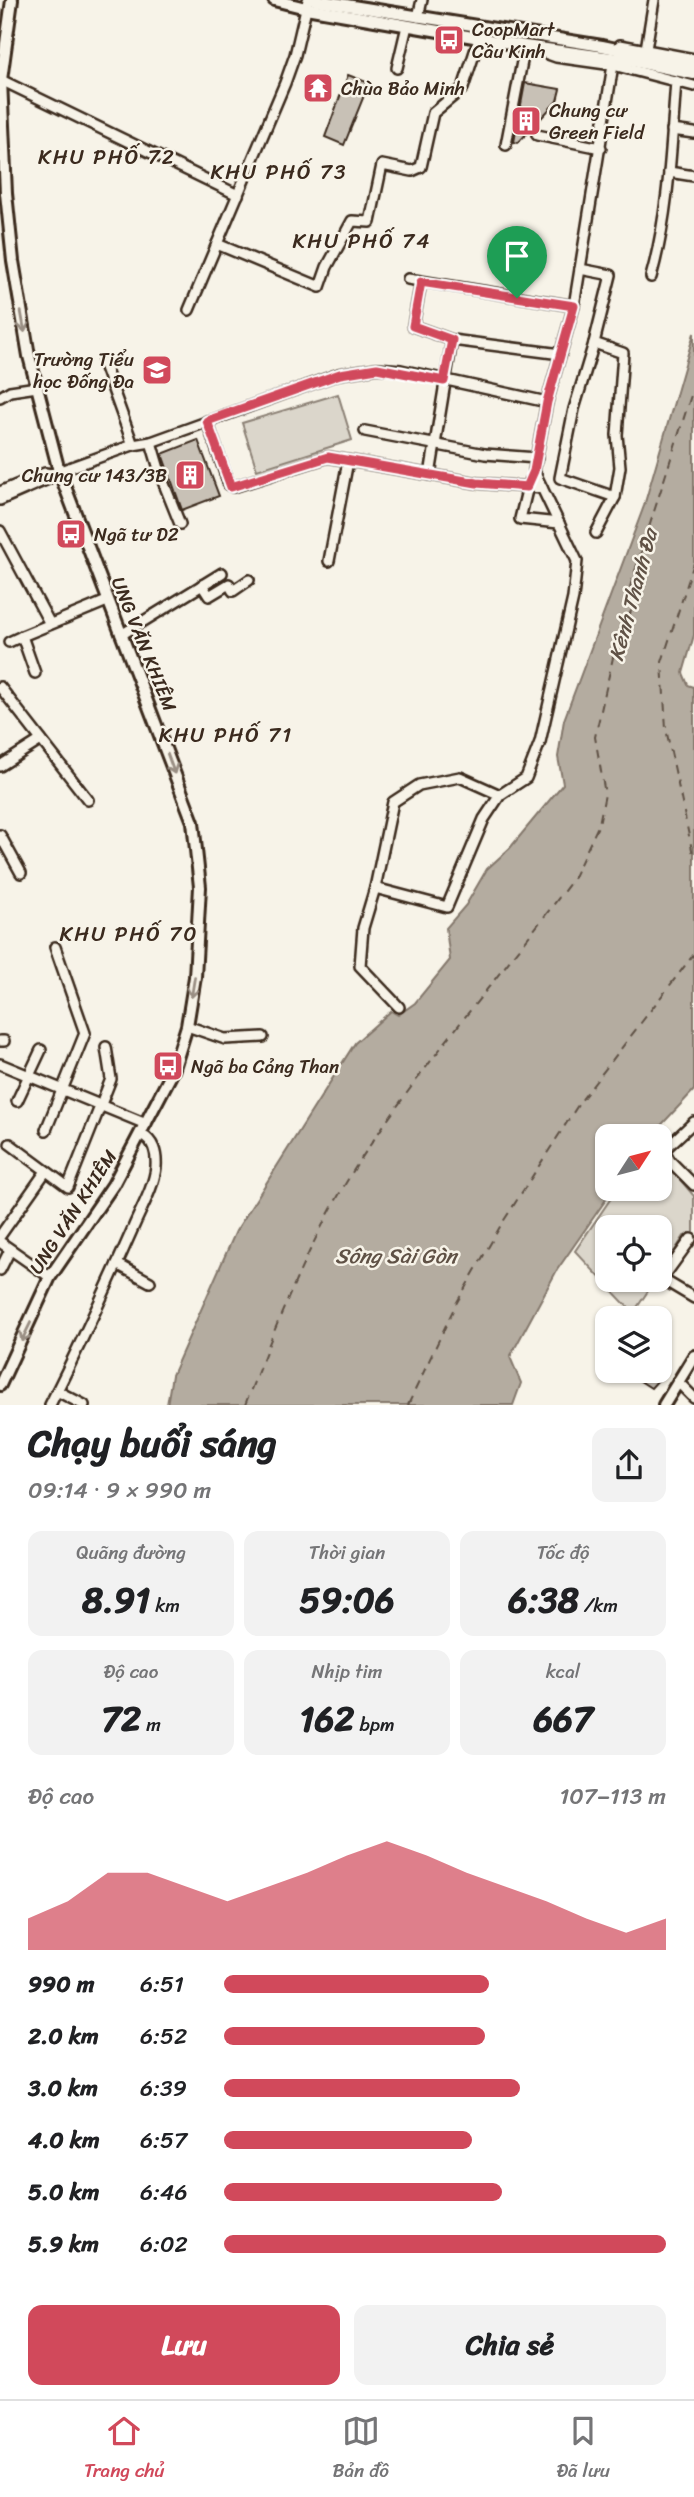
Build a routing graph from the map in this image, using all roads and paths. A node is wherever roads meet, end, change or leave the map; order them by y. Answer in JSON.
{"nodes":[{"id":1,"x":12,"y":0,"type":"edge"},
{"id":2,"x":274,"y":0,"type":"edge"},
{"id":3,"x":315,"y":0,"type":"edge"},
{"id":4,"x":422,"y":0,"type":"edge"},
{"id":5,"x":654,"y":0,"type":"edge"},
{"id":6,"x":307,"y":4,"type":"edge"},
{"id":7,"x":418,"y":17,"type":"junction"},
{"id":8,"x":407,"y":26,"type":"junction"},
{"id":9,"x":482,"y":33,"type":"junction"},
{"id":10,"x":526,"y":41,"type":"junction"},
{"id":11,"x":553,"y":44,"type":"junction"},
{"id":12,"x":646,"y":49,"type":"junction"},
{"id":13,"x":694,"y":59,"type":"edge"},
{"id":14,"x":613,"y":65,"type":"junction"},
{"id":15,"x":694,"y":65,"type":"edge"},
{"id":16,"x":397,"y":68,"type":"dead end"},
{"id":17,"x":694,"y":74,"type":"edge"},
{"id":18,"x":1,"y":80,"type":"edge"},
{"id":19,"x":676,"y":81,"type":"junction"},
{"id":20,"x":694,"y":86,"type":"edge"},
{"id":21,"x":672,"y":130,"type":"junction"},
{"id":22,"x":694,"y":134,"type":"edge"},
{"id":23,"x":537,"y":135,"type":"dead end"},
{"id":24,"x":506,"y":145,"type":"dead end"},
{"id":25,"x":601,"y":148,"type":"junction"},
{"id":26,"x":2,"y":168,"type":"edge"},
{"id":27,"x":669,"y":172,"type":"junction"},
{"id":28,"x":694,"y":176,"type":"edge"},
{"id":29,"x":238,"y":195,"type":"junction"},
{"id":30,"x":217,"y":244,"type":"junction"},
{"id":31,"x":580,"y":269,"type":"junction"},
{"id":32,"x":651,"y":277,"type":"dead end"},
{"id":33,"x":408,"y":279,"type":"dead end"},
{"id":34,"x":421,"y":282,"type":"junction"},
{"id":35,"x":574,"y":306,"type":"junction"},
{"id":36,"x":190,"y":310,"type":"dead end"},
{"id":37,"x":452,"y":340,"type":"junction"},
{"id":38,"x":594,"y":344,"type":"junction"},
{"id":39,"x":561,"y":354,"type":"junction"},
{"id":40,"x":103,"y":362,"type":"dead end"},
{"id":41,"x":444,"y":381,"type":"junction"},
{"id":42,"x":37,"y":387,"type":"junction"},
{"id":43,"x":0,"y":397,"type":"edge"},
{"id":44,"x":547,"y":402,"type":"junction"},
{"id":45,"x":207,"y":421,"type":"junction"},
{"id":46,"x":365,"y":431,"type":"dead end"},
{"id":47,"x":151,"y":442,"type":"junction"},
{"id":48,"x":434,"y":444,"type":"junction"},
{"id":49,"x":133,"y":445,"type":"junction"},
{"id":50,"x":537,"y":458,"type":"junction"},
{"id":51,"x":348,"y":461,"type":"junction"},
{"id":52,"x":534,"y":471,"type":"junction"},
{"id":53,"x":55,"y":473,"type":"junction"},
{"id":54,"x":430,"y":475,"type":"junction"},
{"id":55,"x":527,"y":487,"type":"junction"},
{"id":56,"x":542,"y":488,"type":"junction"},
{"id":57,"x":0,"y":492,"type":"edge"},
{"id":58,"x":615,"y":497,"type":"junction"},
{"id":59,"x":0,"y":500,"type":"edge"},
{"id":60,"x":559,"y":523,"type":"junction"},
{"id":61,"x":180,"y":524,"type":"dead end"},
{"id":62,"x":0,"y":531,"type":"edge"},
{"id":63,"x":596,"y":533,"type":"dead end"},
{"id":64,"x":329,"y":561,"type":"dead end"},
{"id":65,"x":222,"y":573,"type":"dead end"},
{"id":66,"x":249,"y":580,"type":"dead end"},
{"id":67,"x":202,"y":585,"type":"junction"},
{"id":68,"x":107,"y":601,"type":"junction"},
{"id":69,"x":50,"y":624,"type":"junction"},
{"id":70,"x":121,"y":635,"type":"junction"},
{"id":71,"x":22,"y":636,"type":"junction"},
{"id":72,"x":9,"y":642,"type":"dead end"},
{"id":73,"x":35,"y":673,"type":"dead end"},
{"id":74,"x":0,"y":687,"type":"edge"},
{"id":75,"x":41,"y":740,"type":"junction"},
{"id":76,"x":0,"y":766,"type":"edge"},
{"id":77,"x":500,"y":795,"type":"junction"},
{"id":78,"x":89,"y":800,"type":"dead end"},
{"id":79,"x":0,"y":835,"type":"edge"},
{"id":80,"x":21,"y":873,"type":"dead end"},
{"id":81,"x":375,"y":888,"type":"junction"},
{"id":82,"x":55,"y":947,"type":"dead end"},
{"id":83,"x":399,"y":1007,"type":"dead end"},
{"id":84,"x":187,"y":1026,"type":"junction"},
{"id":85,"x":263,"y":1037,"type":"dead end"},
{"id":86,"x":106,"y":1047,"type":"dead end"},
{"id":87,"x":41,"y":1051,"type":"dead end"},
{"id":88,"x":0,"y":1064,"type":"edge"},
{"id":89,"x":29,"y":1075,"type":"junction"},
{"id":90,"x":64,"y":1089,"type":"junction"},
{"id":91,"x":17,"y":1101,"type":"dead end"},
{"id":92,"x":103,"y":1106,"type":"junction"},
{"id":93,"x":694,"y":1122,"type":"edge"},
{"id":94,"x":46,"y":1130,"type":"dead end"},
{"id":95,"x":144,"y":1130,"type":"junction"},
{"id":96,"x":10,"y":1144,"type":"dead end"},
{"id":97,"x":46,"y":1171,"type":"junction"},
{"id":98,"x":694,"y":1183,"type":"edge"},
{"id":99,"x":0,"y":1236,"type":"edge"},
{"id":100,"x":691,"y":1239,"type":"dead end"},
{"id":101,"x":0,"y":1242,"type":"edge"},
{"id":102,"x":10,"y":1250,"type":"junction"},
{"id":103,"x":117,"y":1265,"type":"junction"},
{"id":104,"x":0,"y":1270,"type":"edge"},
{"id":105,"x":50,"y":1277,"type":"junction"},
{"id":106,"x":149,"y":1282,"type":"dead end"},
{"id":107,"x":694,"y":1298,"type":"edge"},
{"id":108,"x":694,"y":1356,"type":"edge"},
{"id":109,"x":678,"y":1382,"type":"junction"},
{"id":110,"x":0,"y":1385,"type":"edge"},
{"id":111,"x":57,"y":1391,"type":"junction"},
{"id":112,"x":694,"y":1398,"type":"edge"},
{"id":113,"x":50,"y":1405,"type":"edge"},
{"id":114,"x":84,"y":1405,"type":"edge"},
{"id":115,"x":664,"y":1405,"type":"edge"}],
"edges":[{"from":1,"to":18,"type":"main road","name":"UNG VĂN KHIÊM"},
{"from":2,"to":6,"type":"main road"},
{"from":3,"to":7,"type":"main road"},
{"from":4,"to":7,"type":"street"},
{"from":5,"to":12,"type":"street"},
{"from":6,"to":8,"type":"main road"},
{"from":6,"to":29,"type":"street"},
{"from":7,"to":9,"type":"main road"},
{"from":8,"to":9,"type":"main road"},
{"from":8,"to":16,"type":"street"},
{"from":9,"to":10,"type":"main road"},
{"from":9,"to":30,"type":"street"},
{"from":10,"to":11,"type":"main road"},
{"from":10,"to":12,"type":"street"},
{"from":10,"to":14,"type":"street"},
{"from":10,"to":24,"type":"street"},
{"from":11,"to":15,"type":"main road"},
{"from":11,"to":17,"type":"main road"},
{"from":12,"to":13,"type":"street"},
{"from":14,"to":19,"type":"street"},
{"from":14,"to":25,"type":"street"},
{"from":18,"to":26,"type":"main road","name":"UNG VĂN KHIÊM"},
{"from":18,"to":29,"type":"street"},
{"from":19,"to":20,"type":"street"},
{"from":19,"to":21,"type":"street"},
{"from":21,"to":22,"type":"street"},
{"from":21,"to":27,"type":"street"},
{"from":23,"to":25,"type":"street"},
{"from":25,"to":31,"type":"street"},
{"from":26,"to":42,"type":"main road","name":"UNG VĂN KHIÊM","one_way":true},
{"from":27,"to":28,"type":"street"},
{"from":27,"to":32,"type":"street"},
{"from":29,"to":30,"type":"street"},
{"from":30,"to":36,"type":"street"},
{"from":31,"to":35,"type":"street"},
{"from":31,"to":38,"type":"street"},
{"from":33,"to":34,"type":"street"},
{"from":34,"to":35,"type":"street"},
{"from":34,"to":37,"type":"street"},
{"from":35,"to":39,"type":"street"},
{"from":37,"to":39,"type":"street"},
{"from":37,"to":41,"type":"street"},
{"from":38,"to":58,"type":"street"},
{"from":38,"to":58,"type":"street"},
{"from":39,"to":44,"type":"street"},
{"from":40,"to":49,"type":"street"},
{"from":41,"to":44,"type":"street"},
{"from":41,"to":45,"type":"street"},
{"from":41,"to":48,"type":"street"},
{"from":42,"to":43,"type":"street"},
{"from":42,"to":53,"type":"main road","name":"UNG VĂN KHIÊM"},
{"from":44,"to":50,"type":"street"},
{"from":45,"to":47,"type":"street"},
{"from":45,"to":51,"type":"street"},
{"from":46,"to":48,"type":"street"},
{"from":47,"to":49,"type":"street"},
{"from":47,"to":61,"type":"street"},
{"from":48,"to":50,"type":"street"},
{"from":48,"to":54,"type":"street"},
{"from":49,"to":53,"type":"street"},
{"from":50,"to":52,"type":"street"},
{"from":51,"to":54,"type":"street"},
{"from":51,"to":64,"type":"street"},
{"from":52,"to":55,"type":"street"},
{"from":52,"to":56,"type":"street"},
{"from":53,"to":57,"type":"street"},
{"from":53,"to":59,"type":"street"},
{"from":53,"to":68,"type":"main road","name":"UNG VĂN KHIÊM"},
{"from":54,"to":55,"type":"street"},
{"from":55,"to":56,"type":"street"},
{"from":55,"to":60,"type":"street"},
{"from":56,"to":60,"type":"street"},
{"from":58,"to":63,"type":"street"},
{"from":60,"to":77,"type":"street"},
{"from":62,"to":69,"type":"street"},
{"from":65,"to":67,"type":"street"},
{"from":66,"to":67,"type":"street"},
{"from":67,"to":70,"type":"street"},
{"from":68,"to":69,"type":"street"},
{"from":68,"to":70,"type":"main road","name":"UNG VĂN KHIÊM"},
{"from":69,"to":71,"type":"street"},
{"from":70,"to":84,"type":"main road","name":"UNG VĂN KHIÊM","one_way":true},
{"from":71,"to":72,"type":"street"},
{"from":71,"to":73,"type":"street"},
{"from":74,"to":75,"type":"street"},
{"from":75,"to":76,"type":"street"},
{"from":75,"to":78,"type":"street"},
{"from":77,"to":81,"type":"street"},
{"from":77,"to":81,"type":"street"},
{"from":79,"to":80,"type":"street"},
{"from":81,"to":83,"type":"street"},
{"from":82,"to":90,"type":"street"},
{"from":84,"to":85,"type":"street"},
{"from":84,"to":95,"type":"main road","name":"UNG VĂN KHIÊM"},
{"from":86,"to":92,"type":"street"},
{"from":87,"to":89,"type":"street"},
{"from":88,"to":89,"type":"street"},
{"from":89,"to":90,"type":"street"},
{"from":89,"to":91,"type":"street"},
{"from":90,"to":92,"type":"street"},
{"from":90,"to":94,"type":"street"},
{"from":92,"to":95,"type":"street"},
{"from":92,"to":97,"type":"street"},
{"from":93,"to":98,"type":"street"},
{"from":95,"to":103,"type":"street"},
{"from":95,"to":105,"type":"main road","name":"UNG VĂN KHIÊM"},
{"from":96,"to":97,"type":"street"},
{"from":97,"to":99,"type":"street"},
{"from":100,"to":107,"type":"street"},
{"from":101,"to":102,"type":"street"},
{"from":102,"to":104,"type":"street"},
{"from":102,"to":105,"type":"street"},
{"from":103,"to":106,"type":"street"},
{"from":103,"to":111,"type":"street"},
{"from":105,"to":110,"type":"main road","name":"UNG VĂN KHIÊM","one_way":true},
{"from":108,"to":109,"type":"main road"},
{"from":109,"to":112,"type":"street"},
{"from":109,"to":115,"type":"main road"},
{"from":111,"to":113,"type":"street"},
{"from":111,"to":114,"type":"street"}]}
